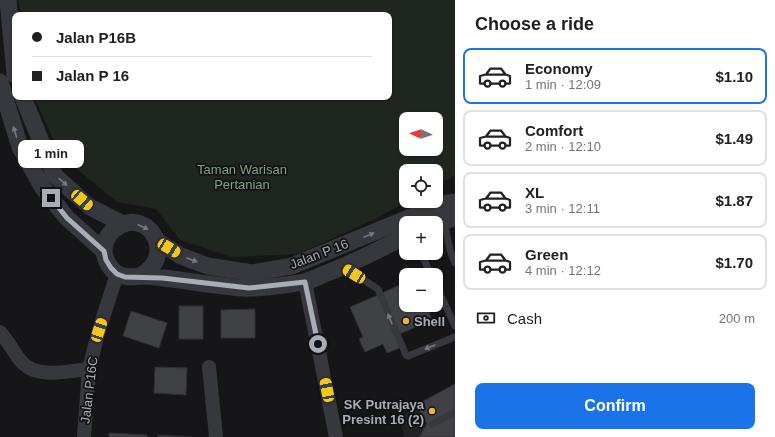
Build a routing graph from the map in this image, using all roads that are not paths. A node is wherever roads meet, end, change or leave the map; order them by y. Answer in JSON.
{"nodes":[{"id":1,"x":8,"y":0,"type":"edge"},
{"id":2,"x":12,"y":43,"type":"edge"},
{"id":3,"x":0,"y":82,"type":"edge"},
{"id":4,"x":24,"y":100,"type":"edge"},
{"id":5,"x":455,"y":202,"type":"edge"},
{"id":6,"x":445,"y":221,"type":"edge"},
{"id":7,"x":123,"y":224,"type":"junction"},
{"id":8,"x":399,"y":239,"type":"edge"},
{"id":9,"x":157,"y":241,"type":"junction"},
{"id":10,"x":453,"y":250,"type":"edge"},
{"id":11,"x":104,"y":251,"type":"junction"},
{"id":12,"x":455,"y":263,"type":"edge"},
{"id":13,"x":343,"y":267,"type":"junction"},
{"id":14,"x":117,"y":274,"type":"junction"},
{"id":15,"x":140,"y":276,"type":"junction"},
{"id":16,"x":305,"y":282,"type":"junction"},
{"id":17,"x":443,"y":300,"type":"edge"},
{"id":18,"x":455,"y":326,"type":"edge"},
{"id":19,"x":0,"y":332,"type":"edge"},
{"id":20,"x":455,"y":337,"type":"edge"},
{"id":21,"x":209,"y":367,"type":"dead end"},
{"id":22,"x":89,"y":369,"type":"junction"},
{"id":23,"x":455,"y":412,"type":"edge"},
{"id":24,"x":432,"y":424,"type":"dead end"},
{"id":25,"x":84,"y":437,"type":"edge"},
{"id":26,"x":216,"y":437,"type":"edge"},
{"id":27,"x":336,"y":437,"type":"edge"}],
"edges":[{"from":1,"to":2,"type":"street"},
{"from":11,"to":3,"type":"street","one_way":true},
{"from":4,"to":7,"type":"street","name":"Jalan P 16","one_way":true},
{"from":9,"to":5,"type":"street","name":"Jalan P 16","one_way":true},
{"from":6,"to":10,"type":"lane"},
{"from":7,"to":9,"type":"street","name":"Jalan P 16","one_way":true},
{"from":7,"to":11,"type":"street"},
{"from":8,"to":13,"type":"street","name":"Jalan P 16"},
{"from":9,"to":15,"type":"street"},
{"from":10,"to":12,"type":"lane"},
{"from":11,"to":14,"type":"street"},
{"from":13,"to":16,"type":"street","name":"Jalan P 16"},
{"from":20,"to":13,"type":"lane","one_way":true},
{"from":14,"to":15,"type":"street","name":"Jalan P 16"},
{"from":14,"to":22,"type":"street","name":"Jalan P16C"},
{"from":15,"to":16,"type":"street","name":"Jalan P 16"},
{"from":16,"to":27,"type":"street"},
{"from":17,"to":18,"type":"lane"},
{"from":19,"to":22,"type":"street"},
{"from":21,"to":26,"type":"street"},
{"from":22,"to":25,"type":"street","name":"Jalan P16C"},
{"from":23,"to":24,"type":"lane"}]}
